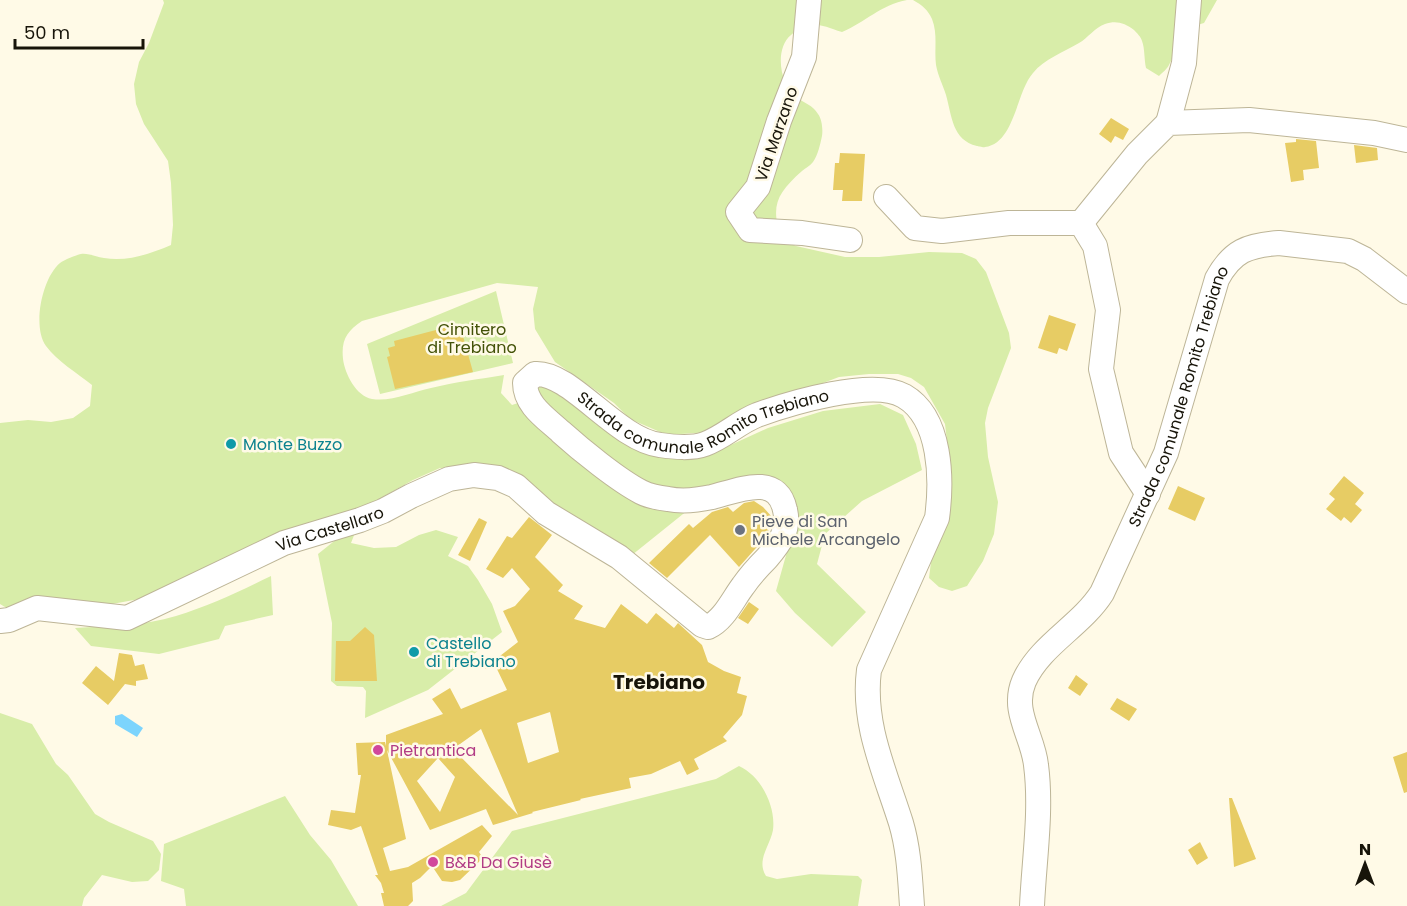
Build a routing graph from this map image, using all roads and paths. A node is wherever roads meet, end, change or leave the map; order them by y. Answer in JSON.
{"nodes":[{"id":1,"x":809,"y":0,"type":"edge"},
{"id":2,"x":1189,"y":0,"type":"edge"},
{"id":3,"x":1168,"y":123,"type":"junction"},
{"id":4,"x":1407,"y":140,"type":"edge"},
{"id":5,"x":886,"y":197,"type":"dead end"},
{"id":6,"x":1081,"y":223,"type":"junction"},
{"id":7,"x":850,"y":240,"type":"dead end"},
{"id":8,"x":1407,"y":292,"type":"edge"},
{"id":9,"x":1148,"y":494,"type":"junction"},
{"id":10,"x":641,"y":574,"type":"joint"},
{"id":11,"x":0,"y":621,"type":"edge"},
{"id":12,"x":912,"y":906,"type":"edge"},
{"id":13,"x":1032,"y":906,"type":"edge"}],
"edges":[{"from":1,"to":7,"type":"street","name":"Via Marzano"},
{"from":2,"to":3,"type":"street"},
{"from":3,"to":4,"type":"street"},
{"from":3,"to":6,"type":"street"},
{"from":5,"to":6,"type":"street"},
{"from":6,"to":9,"type":"street"},
{"from":8,"to":9,"type":"street","name":"Strada comunale Romito Trebiano"},
{"from":9,"to":13,"type":"street","name":"Strada comunale Romito Trebiano"},
{"from":10,"to":11,"type":"street","name":"Via Castellaro"},
{"from":10,"to":12,"type":"street","name":"Strada comunale Romito Trebiano"}]}
